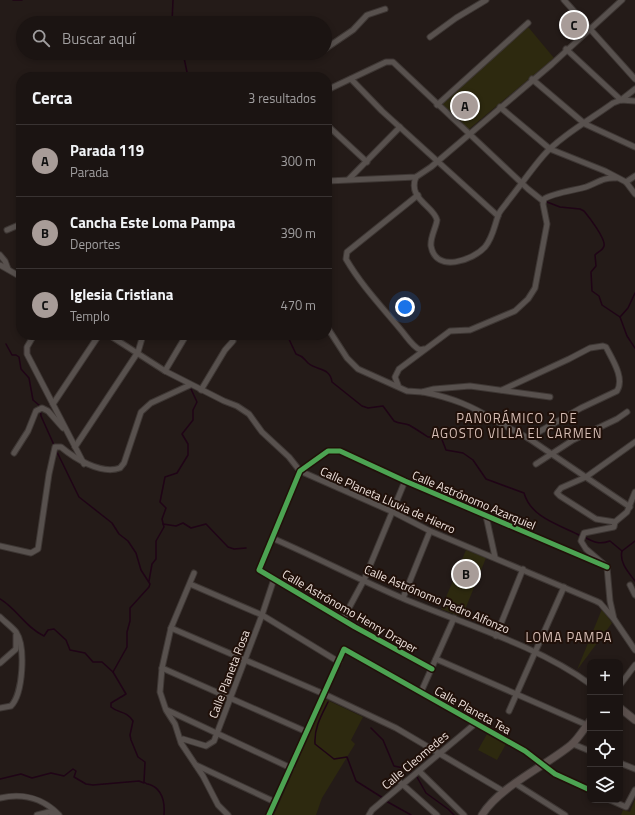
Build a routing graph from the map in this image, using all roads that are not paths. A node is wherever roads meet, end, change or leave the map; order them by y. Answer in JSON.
{"nodes":[{"id":1,"x":486,"y":0,"type":"edge"},
{"id":2,"x":564,"y":0,"type":"edge"},
{"id":3,"x":622,"y":0,"type":"edge"},
{"id":4,"x":385,"y":9,"type":"dead end"},
{"id":5,"x":528,"y":23,"type":"dead end"},
{"id":6,"x":589,"y":29,"type":"junction"},
{"id":7,"x":430,"y":37,"type":"dead end"},
{"id":8,"x":332,"y":44,"type":"edge"},
{"id":9,"x":566,"y":49,"type":"junction"},
{"id":10,"x":351,"y":79,"type":"junction"},
{"id":11,"x":532,"y":79,"type":"junction"},
{"id":12,"x":635,"y":79,"type":"edge"},
{"id":13,"x":332,"y":88,"type":"edge"},
{"id":14,"x":635,"y":89,"type":"edge"},
{"id":15,"x":621,"y":100,"type":"junction"},
{"id":16,"x":635,"y":101,"type":"edge"},
{"id":17,"x":437,"y":105,"type":"junction"},
{"id":18,"x":500,"y":107,"type":"junction"},
{"id":19,"x":585,"y":124,"type":"junction"},
{"id":20,"x":400,"y":127,"type":"junction"},
{"id":21,"x":332,"y":130,"type":"edge"},
{"id":22,"x":469,"y":134,"type":"junction"},
{"id":23,"x":635,"y":146,"type":"edge"},
{"id":24,"x":550,"y":149,"type":"junction"},
{"id":25,"x":367,"y":162,"type":"junction"},
{"id":26,"x":437,"y":162,"type":"junction"},
{"id":27,"x":635,"y":176,"type":"edge"},
{"id":28,"x":416,"y":177,"type":"junction"},
{"id":29,"x":616,"y":178,"type":"junction"},
{"id":30,"x":349,"y":179,"type":"junction"},
{"id":31,"x":332,"y":181,"type":"edge"},
{"id":32,"x":626,"y":182,"type":"junction"},
{"id":33,"x":522,"y":183,"type":"junction"},
{"id":34,"x":635,"y":194,"type":"edge"},
{"id":35,"x":418,"y":195,"type":"junction"},
{"id":36,"x":543,"y":200,"type":"junction"},
{"id":37,"x":498,"y":216,"type":"junction"},
{"id":38,"x":16,"y":227,"type":"edge"},
{"id":39,"x":7,"y":230,"type":"dead end"},
{"id":40,"x":0,"y":255,"type":"edge"},
{"id":41,"x":0,"y":265,"type":"edge"},
{"id":42,"x":8,"y":269,"type":"junction"},
{"id":43,"x":16,"y":274,"type":"edge"},
{"id":44,"x":332,"y":335,"type":"edge"},
{"id":45,"x":31,"y":340,"type":"edge"},
{"id":46,"x":96,"y":340,"type":"edge"},
{"id":47,"x":118,"y":340,"type":"edge"},
{"id":48,"x":142,"y":340,"type":"edge"},
{"id":49,"x":183,"y":340,"type":"edge"},
{"id":50,"x":233,"y":341,"type":"dead end"},
{"id":51,"x":425,"y":349,"type":"junction"},
{"id":52,"x":138,"y":352,"type":"junction"},
{"id":53,"x":165,"y":371,"type":"junction"},
{"id":54,"x":190,"y":385,"type":"junction"},
{"id":55,"x":398,"y":385,"type":"junction"},
{"id":56,"x":200,"y":390,"type":"junction"},
{"id":57,"x":502,"y":390,"type":"junction"},
{"id":58,"x":422,"y":392,"type":"junction"},
{"id":59,"x":550,"y":397,"type":"dead end"},
{"id":60,"x":53,"y":404,"type":"junction"},
{"id":61,"x":627,"y":412,"type":"dead end"},
{"id":62,"x":67,"y":434,"type":"junction"},
{"id":63,"x":528,"y":438,"type":"junction"},
{"id":64,"x":635,"y":442,"type":"edge"},
{"id":65,"x":75,"y":447,"type":"junction"},
{"id":66,"x":14,"y":453,"type":"dead end"},
{"id":67,"x":552,"y":454,"type":"junction"},
{"id":68,"x":84,"y":464,"type":"junction"},
{"id":69,"x":536,"y":464,"type":"dead end"},
{"id":70,"x":300,"y":471,"type":"junction"},
{"id":71,"x":586,"y":477,"type":"junction"},
{"id":72,"x":405,"y":481,"type":"junction"},
{"id":73,"x":635,"y":492,"type":"edge"},
{"id":74,"x":630,"y":506,"type":"junction"},
{"id":75,"x":393,"y":512,"type":"junction"},
{"id":76,"x":486,"y":516,"type":"junction"},
{"id":77,"x":615,"y":522,"type":"junction"},
{"id":78,"x":430,"y":531,"type":"junction"},
{"id":79,"x":272,"y":538,"type":"junction"},
{"id":80,"x":0,"y":546,"type":"edge"},
{"id":81,"x":495,"y":557,"type":"junction"},
{"id":82,"x":607,"y":567,"type":"junction"},
{"id":83,"x":523,"y":569,"type":"junction"},
{"id":84,"x":194,"y":573,"type":"dead end"},
{"id":85,"x":274,"y":580,"type":"junction"},
{"id":86,"x":364,"y":580,"type":"junction"},
{"id":87,"x":190,"y":584,"type":"junction"},
{"id":88,"x":630,"y":585,"type":"dead end"},
{"id":89,"x":564,"y":587,"type":"junction"},
{"id":90,"x":635,"y":595,"type":"edge"},
{"id":91,"x":403,"y":598,"type":"junction"},
{"id":92,"x":262,"y":615,"type":"junction"},
{"id":93,"x":0,"y":617,"type":"edge"},
{"id":94,"x":454,"y":618,"type":"junction"},
{"id":95,"x":343,"y":619,"type":"junction"},
{"id":96,"x":614,"y":619,"type":"junction"},
{"id":97,"x":171,"y":628,"type":"junction"},
{"id":98,"x":16,"y":632,"type":"junction"},
{"id":99,"x":496,"y":636,"type":"junction"},
{"id":100,"x":635,"y":650,"type":"edge"},
{"id":101,"x":535,"y":653,"type":"junction"},
{"id":102,"x":244,"y":659,"type":"junction"},
{"id":103,"x":436,"y":659,"type":"junction"},
{"id":104,"x":339,"y":662,"type":"junction"},
{"id":105,"x":0,"y":663,"type":"edge"},
{"id":106,"x":635,"y":665,"type":"edge"},
{"id":107,"x":162,"y":668,"type":"junction"},
{"id":108,"x":432,"y":669,"type":"junction"},
{"id":109,"x":623,"y":681,"type":"edge"},
{"id":110,"x":587,"y":682,"type":"edge"},
{"id":111,"x":421,"y":692,"type":"junction"},
{"id":112,"x":324,"y":694,"type":"junction"},
{"id":113,"x":517,"y":694,"type":"junction"},
{"id":114,"x":230,"y":698,"type":"junction"},
{"id":115,"x":0,"y":708,"type":"edge"},
{"id":116,"x":166,"y":710,"type":"junction"},
{"id":117,"x":623,"y":710,"type":"edge"},
{"id":118,"x":510,"y":711,"type":"dead end"},
{"id":119,"x":635,"y":720,"type":"edge"},
{"id":120,"x":587,"y":722,"type":"edge"},
{"id":121,"x":476,"y":723,"type":"junction"},
{"id":122,"x":587,"y":725,"type":"edge"},
{"id":123,"x":307,"y":732,"type":"junction"},
{"id":124,"x":216,"y":733,"type":"junction"},
{"id":125,"x":181,"y":741,"type":"junction"},
{"id":126,"x":572,"y":744,"type":"junction"},
{"id":127,"x":587,"y":750,"type":"edge"},
{"id":128,"x":439,"y":753,"type":"junction"},
{"id":129,"x":623,"y":764,"type":"edge"},
{"id":130,"x":196,"y":765,"type":"junction"},
{"id":131,"x":544,"y":765,"type":"junction"},
{"id":132,"x":291,"y":768,"type":"junction"},
{"id":133,"x":635,"y":769,"type":"edge"},
{"id":134,"x":419,"y":771,"type":"junction"},
{"id":135,"x":402,"y":783,"type":"junction"},
{"id":136,"x":516,"y":784,"type":"junction"},
{"id":137,"x":587,"y":789,"type":"edge"},
{"id":138,"x":635,"y":790,"type":"edge"},
{"id":139,"x":503,"y":791,"type":"junction"},
{"id":140,"x":0,"y":798,"type":"edge"},
{"id":141,"x":275,"y":802,"type":"junction"},
{"id":142,"x":616,"y":803,"type":"edge"},
{"id":143,"x":37,"y":815,"type":"edge"},
{"id":144,"x":58,"y":815,"type":"edge"},
{"id":145,"x":228,"y":815,"type":"edge"},
{"id":146,"x":269,"y":815,"type":"edge"},
{"id":147,"x":369,"y":815,"type":"edge"},
{"id":148,"x":437,"y":815,"type":"edge"},
{"id":149,"x":464,"y":815,"type":"edge"},
{"id":150,"x":482,"y":815,"type":"edge"},
{"id":151,"x":565,"y":815,"type":"edge"}],
"edges":[{"from":1,"to":7,"type":"street"},
{"from":2,"to":6,"type":"street"},
{"from":3,"to":6,"type":"street"},
{"from":4,"to":8,"type":"street"},
{"from":5,"to":17,"type":"street"},
{"from":6,"to":9,"type":"street"},
{"from":6,"to":12,"type":"street"},
{"from":9,"to":11,"type":"street"},
{"from":9,"to":15,"type":"street"},
{"from":10,"to":13,"type":"street"},
{"from":10,"to":17,"type":"street"},
{"from":10,"to":20,"type":"street"},
{"from":11,"to":18,"type":"street"},
{"from":11,"to":19,"type":"street"},
{"from":14,"to":15,"type":"street"},
{"from":15,"to":16,"type":"street"},
{"from":15,"to":19,"type":"street"},
{"from":17,"to":22,"type":"street"},
{"from":18,"to":22,"type":"street"},
{"from":18,"to":24,"type":"street"},
{"from":19,"to":23,"type":"street"},
{"from":19,"to":24,"type":"street"},
{"from":20,"to":25,"type":"street"},
{"from":20,"to":26,"type":"street"},
{"from":21,"to":25,"type":"street"},
{"from":22,"to":26,"type":"street"},
{"from":22,"to":33,"type":"street"},
{"from":24,"to":29,"type":"street"},
{"from":24,"to":33,"type":"street"},
{"from":25,"to":30,"type":"street"},
{"from":26,"to":28,"type":"street"},
{"from":26,"to":37,"type":"street"},
{"from":27,"to":32,"type":"street"},
{"from":28,"to":30,"type":"street"},
{"from":28,"to":35,"type":"street"},
{"from":29,"to":32,"type":"street"},
{"from":29,"to":36,"type":"street"},
{"from":30,"to":31,"type":"street"},
{"from":32,"to":34,"type":"street"},
{"from":33,"to":36,"type":"street"},
{"from":33,"to":37,"type":"street"},
{"from":35,"to":37,"type":"street"},
{"from":35,"to":51,"type":"street"},
{"from":36,"to":51,"type":"street"},
{"from":38,"to":39,"type":"street"},
{"from":40,"to":42,"type":"street"},
{"from":41,"to":42,"type":"street"},
{"from":42,"to":43,"type":"street"},
{"from":44,"to":55,"type":"street"},
{"from":45,"to":60,"type":"street"},
{"from":46,"to":60,"type":"street"},
{"from":47,"to":52,"type":"street","name":"Calle Planeta Lluvia de Hierro"},
{"from":48,"to":52,"type":"street"},
{"from":49,"to":53,"type":"street"},
{"from":50,"to":56,"type":"street"},
{"from":51,"to":55,"type":"street"},
{"from":52,"to":53,"type":"street","name":"Calle Planeta Lluvia de Hierro"},
{"from":52,"to":65,"type":"street"},
{"from":53,"to":54,"type":"street","name":"Calle Planeta Lluvia de Hierro"},
{"from":54,"to":56,"type":"street","name":"Calle Planeta Lluvia de Hierro"},
{"from":54,"to":68,"type":"street"},
{"from":55,"to":58,"type":"street"},
{"from":56,"to":70,"type":"street","name":"Calle Planeta Lluvia de Hierro"},
{"from":57,"to":58,"type":"street"},
{"from":57,"to":59,"type":"street"},
{"from":57,"to":63,"type":"street"},
{"from":58,"to":63,"type":"street"},
{"from":60,"to":62,"type":"street"},
{"from":61,"to":67,"type":"street"},
{"from":62,"to":65,"type":"street"},
{"from":62,"to":66,"type":"street"},
{"from":63,"to":67,"type":"street"},
{"from":64,"to":71,"type":"street"},
{"from":65,"to":68,"type":"street"},
{"from":67,"to":69,"type":"street"},
{"from":67,"to":71,"type":"street"},
{"from":68,"to":80,"type":"street"},
{"from":70,"to":72,"type":"street","name":"Calle Astrónomo Azarquiel"},
{"from":70,"to":75,"type":"street","name":"Calle Planeta Lluvia de Hierro"},
{"from":70,"to":79,"type":"street"},
{"from":71,"to":74,"type":"street"},
{"from":71,"to":77,"type":"street"},
{"from":72,"to":75,"type":"street"},
{"from":72,"to":76,"type":"street","name":"Calle Astrónomo Azarquiel"},
{"from":73,"to":74,"type":"street"},
{"from":74,"to":77,"type":"street"},
{"from":75,"to":78,"type":"street","name":"Calle Planeta Lluvia de Hierro"},
{"from":75,"to":86,"type":"street"},
{"from":76,"to":81,"type":"street"},
{"from":76,"to":82,"type":"street","name":"Calle Astrónomo Azarquiel"},
{"from":77,"to":82,"type":"street"},
{"from":78,"to":81,"type":"street","name":"Calle Planeta Lluvia de Hierro"},
{"from":78,"to":91,"type":"street"},
{"from":79,"to":85,"type":"street","name":"Calle Astrónomo Henry Draper"},
{"from":79,"to":86,"type":"street","name":"Calle Astrónomo Pedro Alfonzo"},
{"from":81,"to":83,"type":"street","name":"Calle Planeta Lluvia de Hierro"},
{"from":82,"to":96,"type":"street"},
{"from":83,"to":89,"type":"street","name":"Calle Planeta Lluvia de Hierro"},
{"from":83,"to":99,"type":"street"},
{"from":84,"to":87,"type":"street"},
{"from":85,"to":92,"type":"street","name":"Calle Planeta Rosa"},
{"from":85,"to":95,"type":"street","name":"Calle Astrónomo Henry Draper"},
{"from":86,"to":91,"type":"street","name":"Calle Astrónomo Pedro Alfonzo"},
{"from":86,"to":95,"type":"street"},
{"from":87,"to":92,"type":"street"},
{"from":87,"to":97,"type":"street"},
{"from":88,"to":90,"type":"street"},
{"from":89,"to":96,"type":"street","name":"Calle Planeta Lluvia de Hierro"},
{"from":89,"to":101,"type":"street"},
{"from":91,"to":94,"type":"street","name":"Calle Astrónomo Pedro Alfonzo"},
{"from":92,"to":102,"type":"street","name":"Calle Planeta Rosa"},
{"from":92,"to":104,"type":"street"},
{"from":93,"to":98,"type":"street"},
{"from":94,"to":99,"type":"street","name":"Calle Astrónomo Pedro Alfonzo"},
{"from":94,"to":103,"type":"street"},
{"from":95,"to":108,"type":"street","name":"Calle Astrónomo Henry Draper"},
{"from":96,"to":100,"type":"street","name":"Calle Planeta Lluvia de Hierro"},
{"from":97,"to":102,"type":"street"},
{"from":97,"to":107,"type":"street"},
{"from":98,"to":105,"type":"street"},
{"from":98,"to":115,"type":"street"},
{"from":99,"to":101,"type":"street","name":"Calle Astrónomo Pedro Alfonzo"},
{"from":101,"to":110,"type":"street","name":"Calle Astrónomo Pedro Alfonzo"},
{"from":101,"to":113,"type":"street"},
{"from":102,"to":112,"type":"street"},
{"from":102,"to":114,"type":"street","name":"Calle Planeta Rosa"},
{"from":103,"to":108,"type":"street"},
{"from":103,"to":113,"type":"street"},
{"from":104,"to":111,"type":"street","name":"Calle Planeta Tea"},
{"from":104,"to":112,"type":"street"},
{"from":106,"to":109,"type":"street"},
{"from":107,"to":114,"type":"street"},
{"from":107,"to":116,"type":"street"},
{"from":108,"to":111,"type":"street"},
{"from":111,"to":121,"type":"street","name":"Calle Planeta Tea"},
{"from":112,"to":123,"type":"street"},
{"from":112,"to":128,"type":"street"},
{"from":113,"to":118,"type":"street"},
{"from":113,"to":120,"type":"street"},
{"from":114,"to":123,"type":"street"},
{"from":114,"to":124,"type":"street","name":"Calle Planeta Rosa"},
{"from":116,"to":124,"type":"street"},
{"from":116,"to":125,"type":"street"},
{"from":117,"to":119,"type":"street"},
{"from":121,"to":128,"type":"street","name":"Calle Cleomedes"},
{"from":121,"to":131,"type":"street","name":"Calle Planeta Tea"},
{"from":122,"to":126,"type":"street"},
{"from":123,"to":132,"type":"street"},
{"from":124,"to":125,"type":"street","name":"Calle Planeta Rosa"},
{"from":124,"to":132,"type":"street"},
{"from":125,"to":130,"type":"street"},
{"from":126,"to":127,"type":"street"},
{"from":126,"to":131,"type":"street"},
{"from":128,"to":134,"type":"street","name":"Calle Cleomedes"},
{"from":128,"to":139,"type":"street"},
{"from":129,"to":133,"type":"street"},
{"from":130,"to":141,"type":"street"},
{"from":130,"to":145,"type":"street"},
{"from":131,"to":136,"type":"street"},
{"from":131,"to":137,"type":"street","name":"Calle Planeta Tea"},
{"from":132,"to":141,"type":"street"},
{"from":134,"to":135,"type":"street","name":"Calle Cleomedes"},
{"from":134,"to":149,"type":"street"},
{"from":135,"to":147,"type":"street","name":"Calle Cleomedes"},
{"from":135,"to":148,"type":"street"},
{"from":136,"to":139,"type":"street"},
{"from":136,"to":151,"type":"street"},
{"from":138,"to":142,"type":"street"},
{"from":139,"to":150,"type":"street"},
{"from":140,"to":144,"type":"street"},
{"from":141,"to":146,"type":"street"},
{"from":143,"to":144,"type":"street"}]}
